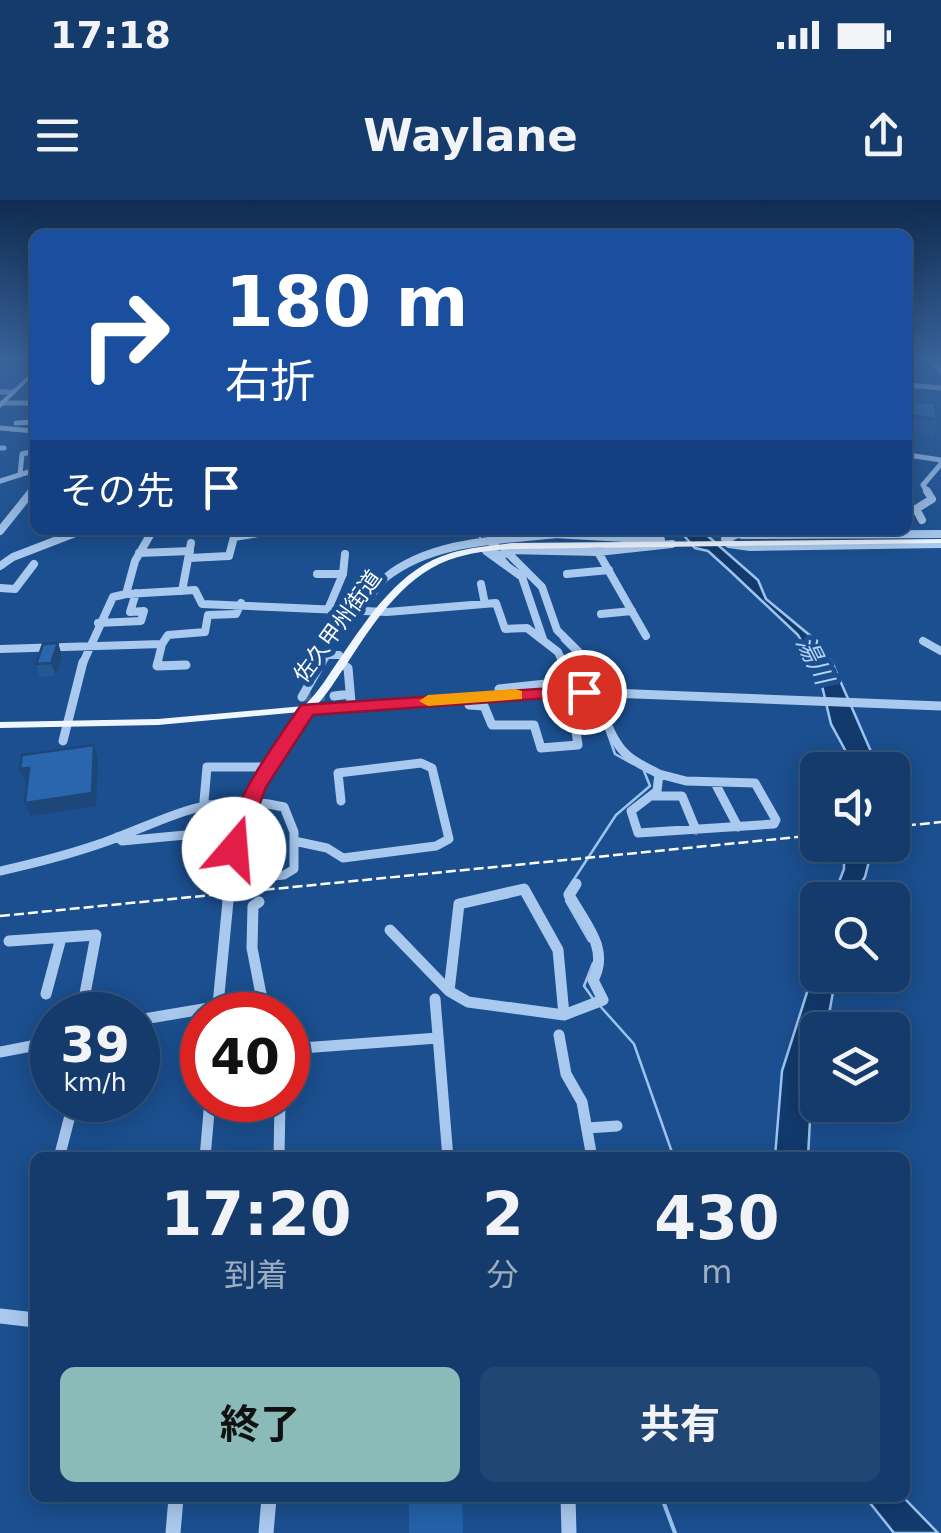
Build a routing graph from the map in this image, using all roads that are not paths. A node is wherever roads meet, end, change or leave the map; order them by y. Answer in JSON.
{"nodes":[{"id":1,"x":30,"y":423,"type":"edge"},
{"id":2,"x":0,"y":426,"type":"edge"},
{"id":3,"x":30,"y":431,"type":"edge"},
{"id":4,"x":20,"y":432,"type":"junction"},
{"id":5,"x":11,"y":441,"type":"dead end"},
{"id":6,"x":30,"y":452,"type":"edge"},
{"id":7,"x":912,"y":457,"type":"edge"},
{"id":8,"x":941,"y":462,"type":"edge"},
{"id":9,"x":30,"y":473,"type":"edge"},
{"id":10,"x":20,"y":474,"type":"junction"},
{"id":11,"x":1,"y":480,"type":"edge"},
{"id":12,"x":30,"y":494,"type":"edge"},
{"id":13,"x":922,"y":520,"type":"dead end"},
{"id":14,"x":0,"y":531,"type":"edge"},
{"id":15,"x":70,"y":535,"type":"edge"},
{"id":16,"x":151,"y":535,"type":"edge"},
{"id":17,"x":250,"y":535,"type":"edge"},
{"id":18,"x":538,"y":535,"type":"edge"},
{"id":19,"x":589,"y":535,"type":"edge"},
{"id":20,"x":739,"y":535,"type":"edge"},
{"id":21,"x":810,"y":535,"type":"edge"},
{"id":22,"x":941,"y":539,"type":"edge"},
{"id":23,"x":669,"y":542,"type":"junction"},
{"id":24,"x":723,"y":542,"type":"junction"},
{"id":25,"x":492,"y":543,"type":"edge"},
{"id":26,"x":190,"y":551,"type":"junction"},
{"id":27,"x":598,"y":552,"type":"junction"},
{"id":28,"x":139,"y":553,"type":"junction"},
{"id":29,"x":345,"y":554,"type":"dead end"},
{"id":30,"x":34,"y":564,"type":"dead end"},
{"id":31,"x":0,"y":566,"type":"edge"},
{"id":32,"x":609,"y":570,"type":"junction"},
{"id":33,"x":318,"y":574,"type":"dead end"},
{"id":34,"x":343,"y":574,"type":"junction"},
{"id":35,"x":567,"y":574,"type":"dead end"},
{"id":36,"x":480,"y":584,"type":"dead end"},
{"id":37,"x":0,"y":588,"type":"edge"},
{"id":38,"x":182,"y":591,"type":"junction"},
{"id":39,"x":131,"y":594,"type":"junction"},
{"id":40,"x":241,"y":603,"type":"junction"},
{"id":41,"x":484,"y":604,"type":"junction"},
{"id":42,"x":330,"y":607,"type":"junction"},
{"id":43,"x":632,"y":610,"type":"junction"},
{"id":44,"x":374,"y":612,"type":"junction"},
{"id":45,"x":602,"y":614,"type":"dead end"},
{"id":46,"x":98,"y":623,"type":"junction"},
{"id":47,"x":198,"y":633,"type":"junction"},
{"id":48,"x":646,"y":636,"type":"dead end"},
{"id":49,"x":924,"y":641,"type":"dead end"},
{"id":50,"x":162,"y":644,"type":"junction"},
{"id":51,"x":548,"y":644,"type":"junction"},
{"id":52,"x":194,"y":648,"type":"dead end"},
{"id":53,"x":0,"y":649,"type":"edge"},
{"id":54,"x":86,"y":649,"type":"junction"},
{"id":55,"x":941,"y":651,"type":"edge"},
{"id":56,"x":340,"y":659,"type":"junction"},
{"id":57,"x":186,"y":665,"type":"dead end"},
{"id":58,"x":592,"y":692,"type":"junction"},
{"id":59,"x":334,"y":696,"type":"tunnel mouth"},
{"id":60,"x":450,"y":699,"type":"junction"},
{"id":61,"x":351,"y":701,"type":"junction"},
{"id":62,"x":305,"y":703,"type":"junction"},
{"id":63,"x":941,"y":706,"type":"edge"},
{"id":64,"x":0,"y":724,"type":"edge"},
{"id":65,"x":65,"y":724,"type":"junction"},
{"id":66,"x":576,"y":732,"type":"dead end"},
{"id":67,"x":63,"y":740,"type":"dead end"},
{"id":68,"x":268,"y":767,"type":"junction"},
{"id":69,"x":659,"y":774,"type":"junction"},
{"id":70,"x":715,"y":782,"type":"junction"},
{"id":71,"x":652,"y":796,"type":"junction"},
{"id":72,"x":204,"y":801,"type":"junction"},
{"id":73,"x":248,"y":802,"type":"junction"},
{"id":74,"x":341,"y":802,"type":"dead end"},
{"id":75,"x":738,"y":827,"type":"junction"},
{"id":76,"x":238,"y":830,"type":"junction"},
{"id":77,"x":696,"y":830,"type":"junction"},
{"id":78,"x":117,"y":837,"type":"junction"},
{"id":79,"x":294,"y":841,"type":"junction"},
{"id":80,"x":0,"y":871,"type":"edge"},
{"id":81,"x":576,"y":884,"type":"dead end"},
{"id":82,"x":229,"y":890,"type":"junction"},
{"id":83,"x":259,"y":902,"type":"dead end"},
{"id":84,"x":390,"y":930,"type":"dead end"},
{"id":85,"x":61,"y":938,"type":"junction"},
{"id":86,"x":8,"y":941,"type":"dead end"},
{"id":87,"x":44,"y":988,"type":"dead end"},
{"id":88,"x":449,"y":991,"type":"junction"},
{"id":89,"x":85,"y":992,"type":"edge"},
{"id":90,"x":220,"y":992,"type":"edge"},
{"id":91,"x":260,"y":992,"type":"edge"},
{"id":92,"x":435,"y":999,"type":"dead end"},
{"id":93,"x":564,"y":1015,"type":"junction"},
{"id":94,"x":559,"y":1035,"type":"dead end"},
{"id":95,"x":438,"y":1038,"type":"junction"},
{"id":96,"x":30,"y":1046,"type":"edge"},
{"id":97,"x":310,"y":1047,"type":"edge"},
{"id":98,"x":0,"y":1052,"type":"edge"},
{"id":99,"x":68,"y":1122,"type":"edge"},
{"id":100,"x":208,"y":1122,"type":"edge"},
{"id":101,"x":280,"y":1122,"type":"edge"},
{"id":102,"x":617,"y":1126,"type":"dead end"},
{"id":103,"x":587,"y":1128,"type":"junction"},
{"id":104,"x":61,"y":1152,"type":"edge"},
{"id":105,"x":206,"y":1152,"type":"edge"},
{"id":106,"x":279,"y":1152,"type":"edge"},
{"id":107,"x":448,"y":1152,"type":"edge"},
{"id":108,"x":591,"y":1152,"type":"edge"},
{"id":109,"x":0,"y":1316,"type":"edge"},
{"id":110,"x":30,"y":1319,"type":"edge"},
{"id":111,"x":176,"y":1502,"type":"edge"},
{"id":112,"x":269,"y":1502,"type":"edge"},
{"id":113,"x":568,"y":1502,"type":"edge"},
{"id":114,"x":173,"y":1533,"type":"edge"},
{"id":115,"x":266,"y":1533,"type":"edge"},
{"id":116,"x":569,"y":1533,"type":"edge"}],
"edges":[{"from":1,"to":2,"type":"street"},
{"from":2,"to":4,"type":"street"},
{"from":3,"to":4,"type":"street"},
{"from":4,"to":5,"type":"street"},
{"from":6,"to":10,"type":"street"},
{"from":7,"to":8,"type":"street"},
{"from":8,"to":13,"type":"street"},
{"from":9,"to":10,"type":"street"},
{"from":10,"to":11,"type":"street"},
{"from":12,"to":14,"type":"street"},
{"from":15,"to":31,"type":"street"},
{"from":16,"to":28,"type":"street"},
{"from":17,"to":26,"type":"street"},
{"from":18,"to":25,"type":"street"},
{"from":19,"to":23,"type":"street"},
{"from":20,"to":24,"type":"street"},
{"from":21,"to":22,"type":"street"},
{"from":22,"to":24,"type":"main road","name":"佐久甲州街道"},
{"from":23,"to":24,"type":"main road","name":"佐久甲州街道"},
{"from":23,"to":25,"type":"main road","name":"佐久甲州街道"},
{"from":23,"to":27,"type":"street"},
{"from":25,"to":27,"type":"street"},
{"from":25,"to":44,"type":"main road","name":"佐久甲州街道"},
{"from":25,"to":51,"type":"street"},
{"from":25,"to":58,"type":"street"},
{"from":26,"to":28,"type":"street"},
{"from":26,"to":38,"type":"street"},
{"from":27,"to":32,"type":"street"},
{"from":28,"to":39,"type":"street"},
{"from":29,"to":34,"type":"street"},
{"from":30,"to":37,"type":"street"},
{"from":32,"to":35,"type":"street"},
{"from":32,"to":43,"type":"street"},
{"from":33,"to":34,"type":"street"},
{"from":34,"to":42,"type":"street"},
{"from":36,"to":41,"type":"street"},
{"from":38,"to":39,"type":"street"},
{"from":38,"to":40,"type":"street"},
{"from":39,"to":46,"type":"street"},
{"from":39,"to":46,"type":"street"},
{"from":40,"to":42,"type":"street"},
{"from":40,"to":47,"type":"street"},
{"from":41,"to":44,"type":"street"},
{"from":41,"to":51,"type":"street"},
{"from":42,"to":44,"type":"street"},
{"from":43,"to":45,"type":"street"},
{"from":43,"to":48,"type":"street"},
{"from":44,"to":56,"type":"main road","name":"佐久甲州街道"},
{"from":46,"to":54,"type":"street"},
{"from":47,"to":50,"type":"street"},
{"from":47,"to":52,"type":"street"},
{"from":49,"to":55,"type":"street"},
{"from":50,"to":54,"type":"street"},
{"from":50,"to":57,"type":"street"},
{"from":51,"to":61,"type":"street"},
{"from":53,"to":54,"type":"street"},
{"from":54,"to":65,"type":"street"},
{"from":56,"to":61,"type":"street"},
{"from":56,"to":62,"type":"main road","name":"佐久甲州街道"},
{"from":56,"to":62,"type":"street"},
{"from":58,"to":60,"type":"street"},
{"from":58,"to":63,"type":"street"},
{"from":58,"to":69,"type":"street"},
{"from":59,"to":61,"type":"street"},
{"from":60,"to":61,"type":"street"},
{"from":60,"to":66,"type":"street"},
{"from":61,"to":62,"type":"street"},
{"from":62,"to":65,"type":"main road","name":"佐久甲州街道"},
{"from":62,"to":68,"type":"street"},
{"from":64,"to":65,"type":"main road","name":"佐久甲州街道"},
{"from":65,"to":67,"type":"street"},
{"from":68,"to":72,"type":"street"},
{"from":68,"to":73,"type":"street"},
{"from":69,"to":70,"type":"street"},
{"from":69,"to":71,"type":"street"},
{"from":70,"to":75,"type":"street"},
{"from":70,"to":75,"type":"street"},
{"from":71,"to":77,"type":"street"},
{"from":71,"to":77,"type":"street"},
{"from":72,"to":73,"type":"street"},
{"from":72,"to":78,"type":"street"},
{"from":73,"to":76,"type":"street"},
{"from":73,"to":79,"type":"street"},
{"from":74,"to":79,"type":"street"},
{"from":75,"to":77,"type":"street"},
{"from":76,"to":78,"type":"street"},
{"from":76,"to":82,"type":"street"},
{"from":78,"to":80,"type":"street"},
{"from":79,"to":82,"type":"street"},
{"from":81,"to":93,"type":"street"},
{"from":82,"to":90,"type":"street"},
{"from":83,"to":91,"type":"street"},
{"from":84,"to":88,"type":"street"},
{"from":85,"to":86,"type":"street"},
{"from":85,"to":87,"type":"street"},
{"from":85,"to":89,"type":"street"},
{"from":88,"to":93,"type":"street"},
{"from":88,"to":93,"type":"street"},
{"from":92,"to":95,"type":"street"},
{"from":94,"to":103,"type":"street"},
{"from":95,"to":97,"type":"street"},
{"from":95,"to":107,"type":"street"},
{"from":96,"to":98,"type":"street"},
{"from":99,"to":104,"type":"street"},
{"from":100,"to":105,"type":"street"},
{"from":101,"to":106,"type":"street"},
{"from":102,"to":103,"type":"street"},
{"from":103,"to":108,"type":"street"},
{"from":109,"to":110,"type":"street"},
{"from":111,"to":114,"type":"street"},
{"from":112,"to":115,"type":"street"},
{"from":113,"to":116,"type":"street"}]}
